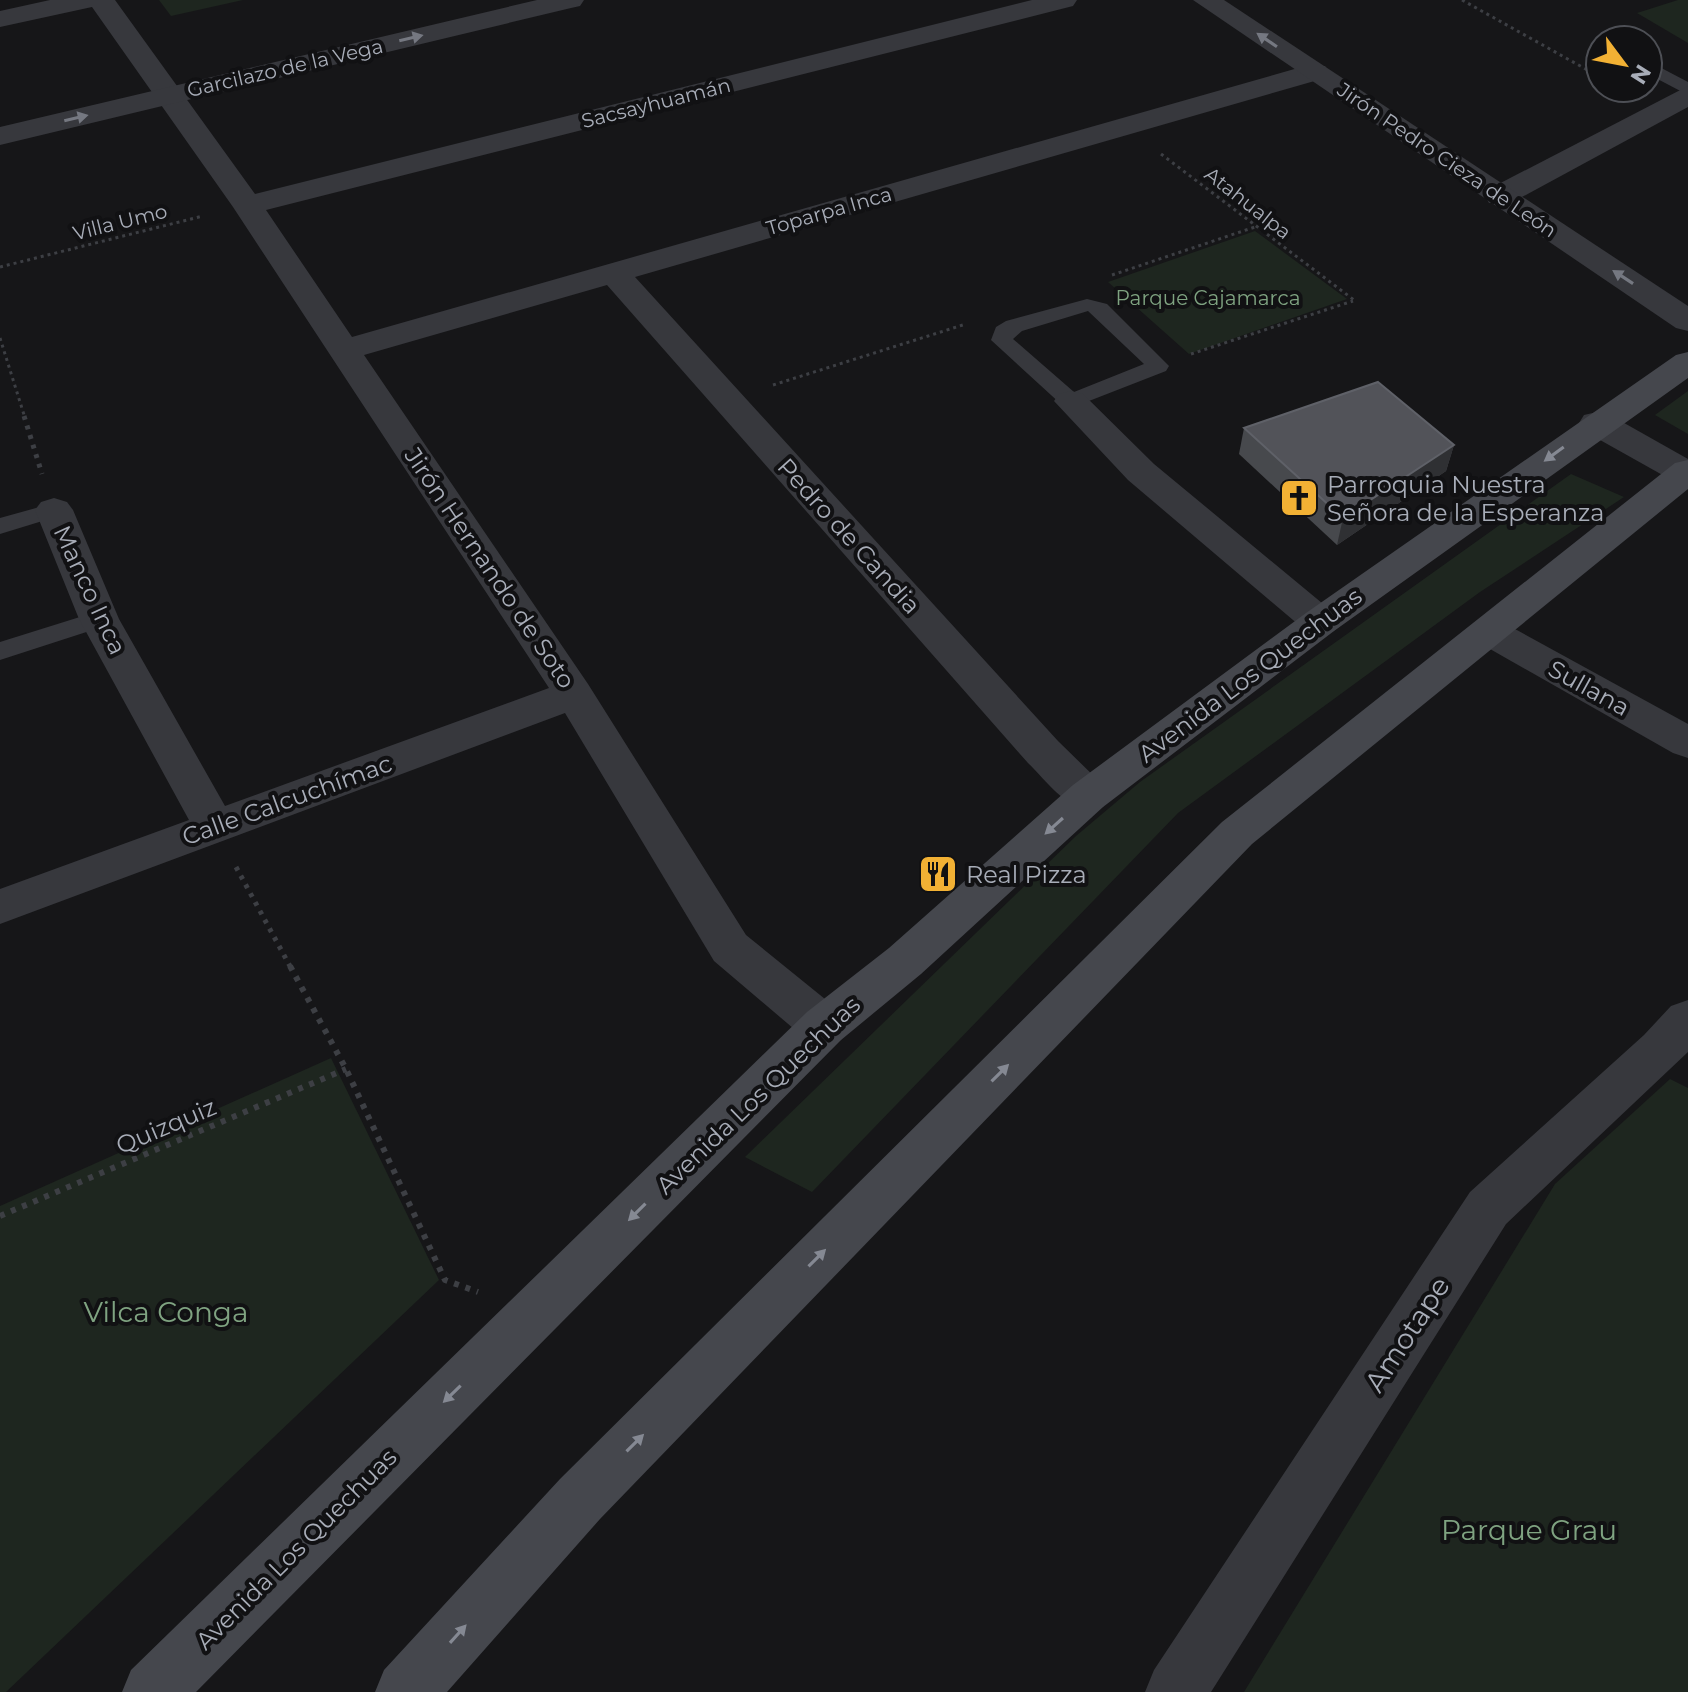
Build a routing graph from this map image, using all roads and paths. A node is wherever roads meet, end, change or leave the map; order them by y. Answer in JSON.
{"nodes":[{"id":1,"x":87,"y":0,"type":"edge"},
{"id":2,"x":101,"y":0,"type":"edge"},
{"id":3,"x":571,"y":0,"type":"edge"},
{"id":4,"x":1064,"y":0,"type":"edge"},
{"id":5,"x":1206,"y":0,"type":"edge"},
{"id":6,"x":1462,"y":0,"type":"edge"},
{"id":7,"x":0,"y":19,"type":"edge"},
{"id":8,"x":1584,"y":68,"type":"edge"},
{"id":9,"x":1315,"y":72,"type":"junction"},
{"id":10,"x":1664,"y":77,"type":"edge"},
{"id":11,"x":1688,"y":93,"type":"edge"},
{"id":12,"x":167,"y":96,"type":"junction"},
{"id":13,"x":1126,"y":126,"type":"junction"},
{"id":14,"x":0,"y":136,"type":"edge"},
{"id":15,"x":1500,"y":196,"type":"junction"},
{"id":16,"x":247,"y":205,"type":"junction"},
{"id":17,"x":0,"y":267,"type":"edge"},
{"id":18,"x":613,"y":272,"type":"junction"},
{"id":19,"x":1688,"y":321,"type":"edge"},
{"id":20,"x":0,"y":338,"type":"edge"},
{"id":21,"x":343,"y":350,"type":"junction"},
{"id":22,"x":3,"y":355,"type":"edge"},
{"id":23,"x":1688,"y":362,"type":"edge"},
{"id":24,"x":1158,"y":366,"type":"junction"},
{"id":25,"x":1071,"y":401,"type":"junction"},
{"id":26,"x":1597,"y":423,"type":"junction"},
{"id":27,"x":1687,"y":472,"type":"edge"},
{"id":28,"x":54,"y":510,"type":"junction"},
{"id":29,"x":0,"y":526,"type":"edge"},
{"id":30,"x":99,"y":619,"type":"junction"},
{"id":31,"x":1320,"y":622,"type":"junction"},
{"id":32,"x":1490,"y":632,"type":"junction"},
{"id":33,"x":0,"y":651,"type":"edge"},
{"id":34,"x":574,"y":694,"type":"junction"},
{"id":35,"x":1688,"y":743,"type":"edge"},
{"id":36,"x":1088,"y":796,"type":"junction"},
{"id":37,"x":215,"y":827,"type":"junction"},
{"id":38,"x":0,"y":907,"type":"edge"},
{"id":39,"x":824,"y":1026,"type":"junction"},
{"id":40,"x":1679,"y":1045,"type":"edge"},
{"id":41,"x":346,"y":1069,"type":"junction"},
{"id":42,"x":0,"y":1216,"type":"edge"},
{"id":43,"x":535,"y":1313,"type":"junction"},
{"id":44,"x":153,"y":1692,"type":"edge"},
{"id":45,"x":406,"y":1692,"type":"edge"},
{"id":46,"x":1176,"y":1692,"type":"edge"}],
"edges":[{"from":1,"to":7,"type":"street"},
{"from":2,"to":12,"type":"street","name":"Jirón Hernando de Soto"},
{"from":12,"to":3,"type":"street","name":"Garcilazo de la Vega","one_way":true},
{"from":4,"to":16,"type":"street","name":"Sacsayhuamán"},
{"from":9,"to":5,"type":"street","name":"Jirón Pedro Cieza de León","one_way":true},
{"from":6,"to":8,"type":"path"},
{"from":9,"to":13,"type":"street","name":"Toparpa Inca"},
{"from":9,"to":15,"type":"street","name":"Jirón Pedro Cieza de León"},
{"from":10,"to":11,"type":"lane"},
{"from":11,"to":15,"type":"street"},
{"from":14,"to":12,"type":"street","name":"Garcilazo de la Vega","one_way":true},
{"from":12,"to":16,"type":"street","name":"Jirón Hernando de Soto"},
{"from":13,"to":18,"type":"street","name":"Toparpa Inca"},
{"from":13,"to":24,"type":"path","name":"Atahualpa"},
{"from":19,"to":15,"type":"street","name":"Jirón Pedro Cieza de León","one_way":true},
{"from":16,"to":17,"type":"path","name":"Villa Umo"},
{"from":16,"to":21,"type":"street","name":"Jirón Hernando de Soto"},
{"from":18,"to":21,"type":"street","name":"Toparpa Inca"},
{"from":18,"to":36,"type":"street","name":"Pedro de Candia"},
{"from":20,"to":22,"type":"path","name":"Manco Inca"},
{"from":21,"to":34,"type":"street","name":"Jirón Hernando de Soto"},
{"from":22,"to":28,"type":"path","name":"Manco Inca"},
{"from":23,"to":26,"type":"main road","name":"Avenida Los Quechuas"},
{"from":24,"to":25,"type":"lane"},
{"from":24,"to":25,"type":"lane"},
{"from":25,"to":31,"type":"street"},
{"from":26,"to":27,"type":"street"},
{"from":26,"to":31,"type":"main road","name":"Avenida Los Quechuas","one_way":true},
{"from":27,"to":32,"type":"main road"},
{"from":28,"to":29,"type":"lane"},
{"from":28,"to":30,"type":"street","name":"Manco Inca"},
{"from":30,"to":33,"type":"lane"},
{"from":30,"to":37,"type":"street","name":"Manco Inca"},
{"from":31,"to":36,"type":"main road","name":"Avenida Los Quechuas"},
{"from":32,"to":35,"type":"street","name":"Sullana"},
{"from":45,"to":32,"type":"main road","one_way":true},
{"from":34,"to":37,"type":"street","name":"Calle Calcuchímac"},
{"from":34,"to":39,"type":"street","name":"Jirón Hernando de Soto"},
{"from":36,"to":39,"type":"main road","name":"Avenida Los Quechuas","one_way":true},
{"from":37,"to":38,"type":"street","name":"Calle Calcuchímac"},
{"from":37,"to":41,"type":"path"},
{"from":39,"to":43,"type":"main road","name":"Avenida Los Quechuas","one_way":true},
{"from":40,"to":46,"type":"street","name":"Amotape"},
{"from":41,"to":42,"type":"path","name":"Quizquiz"},
{"from":41,"to":43,"type":"path"},
{"from":43,"to":44,"type":"main road","name":"Avenida Los Quechuas","one_way":true}]}
